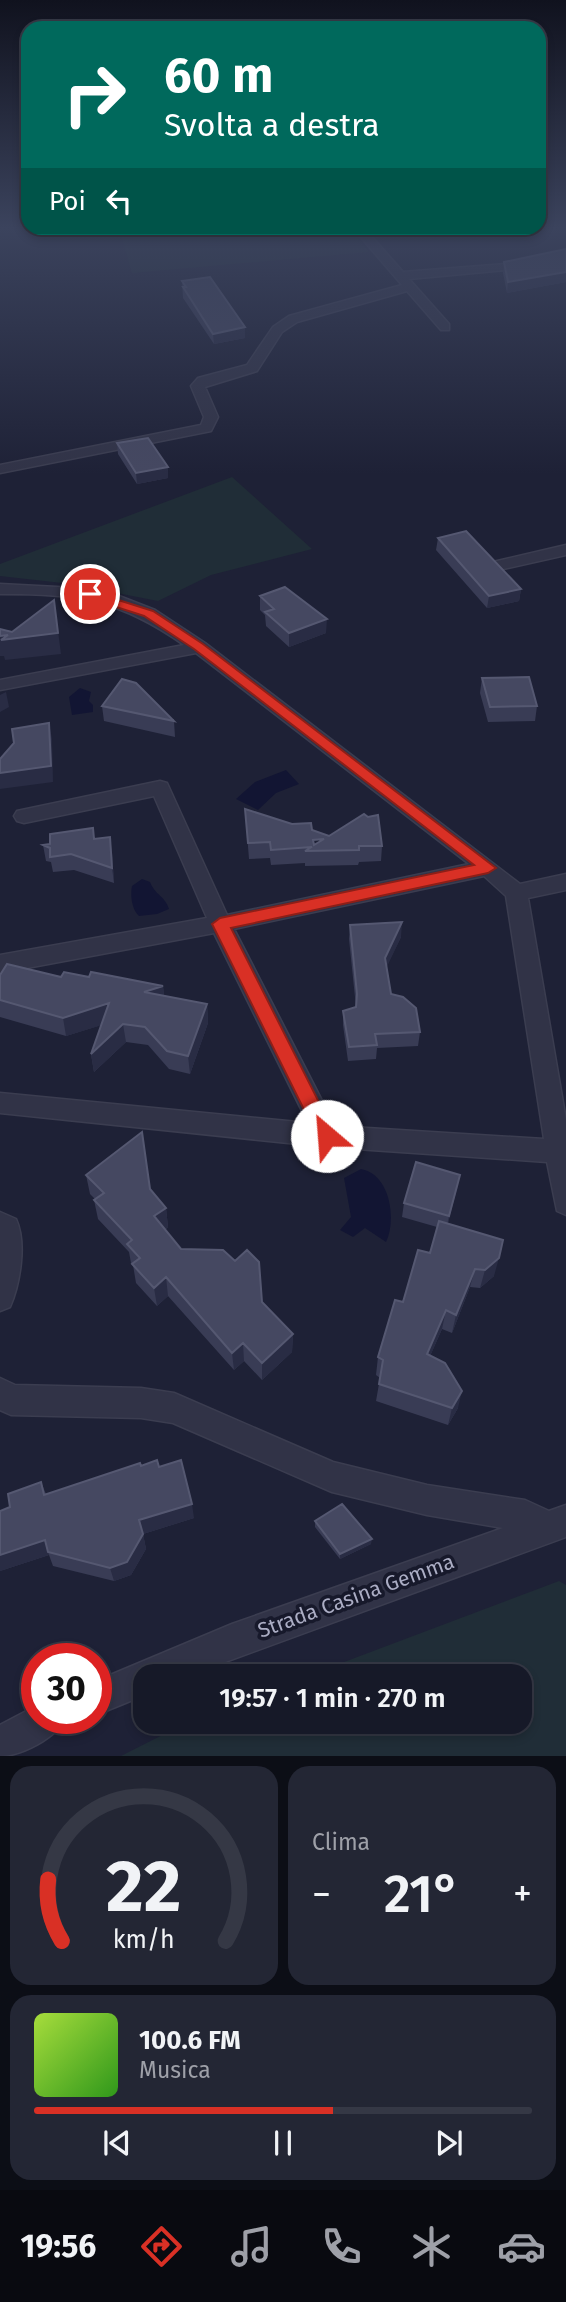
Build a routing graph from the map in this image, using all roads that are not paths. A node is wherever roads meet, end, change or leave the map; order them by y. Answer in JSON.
{"nodes":[{"id":1,"x":320,"y":310,"type":"edge"},
{"id":2,"x":431,"y":310,"type":"edge"},
{"id":3,"x":445,"y":327,"type":"dead end"},
{"id":4,"x":0,"y":469,"type":"edge"},
{"id":5,"x":566,"y":551,"type":"edge"},
{"id":6,"x":499,"y":565,"type":"edge"},
{"id":7,"x":0,"y":589,"type":"edge"},
{"id":8,"x":199,"y":647,"type":"junction"},
{"id":9,"x":0,"y":685,"type":"edge"},
{"id":10,"x":24,"y":816,"type":"dead end"},
{"id":11,"x":488,"y":868,"type":"junction"},
{"id":12,"x":566,"y":882,"type":"edge"},
{"id":13,"x":516,"y":893,"type":"junction"},
{"id":14,"x":220,"y":924,"type":"junction"},
{"id":15,"x":0,"y":964,"type":"edge"},
{"id":16,"x":0,"y":1103,"type":"edge"},
{"id":17,"x":327,"y":1136,"type":"junction"},
{"id":18,"x":562,"y":1151,"type":"edge"},
{"id":19,"x":566,"y":1203,"type":"edge"},
{"id":20,"x":0,"y":1224,"type":"edge"},
{"id":21,"x":0,"y":1298,"type":"edge"},
{"id":22,"x":0,"y":1393,"type":"edge"},
{"id":23,"x":556,"y":1524,"type":"edge"},
{"id":24,"x":179,"y":1664,"type":"edge"},
{"id":25,"x":133,"y":1683,"type":"edge"},
{"id":26,"x":112,"y":1691,"type":"edge"},
{"id":27,"x":21,"y":1733,"type":"edge"},
{"id":28,"x":0,"y":1744,"type":"edge"}],
"edges":[{"from":1,"to":4,"type":"street"},
{"from":2,"to":3,"type":"street"},
{"from":5,"to":6,"type":"street"},
{"from":7,"to":8,"type":"street"},
{"from":8,"to":9,"type":"street"},
{"from":8,"to":11,"type":"street"},
{"from":10,"to":14,"type":"street"},
{"from":11,"to":13,"type":"street"},
{"from":11,"to":14,"type":"street"},
{"from":12,"to":13,"type":"street"},
{"from":13,"to":18,"type":"street"},
{"from":14,"to":15,"type":"street"},
{"from":14,"to":17,"type":"street"},
{"from":16,"to":17,"type":"street"},
{"from":17,"to":18,"type":"street"},
{"from":18,"to":19,"type":"street"},
{"from":20,"to":21,"type":"street"},
{"from":22,"to":23,"type":"street"},
{"from":23,"to":24,"type":"street","name":"Strada Casina Gemma"},
{"from":25,"to":26,"type":"street","name":"Strada Casina Gemma"},
{"from":27,"to":28,"type":"street"}]}
